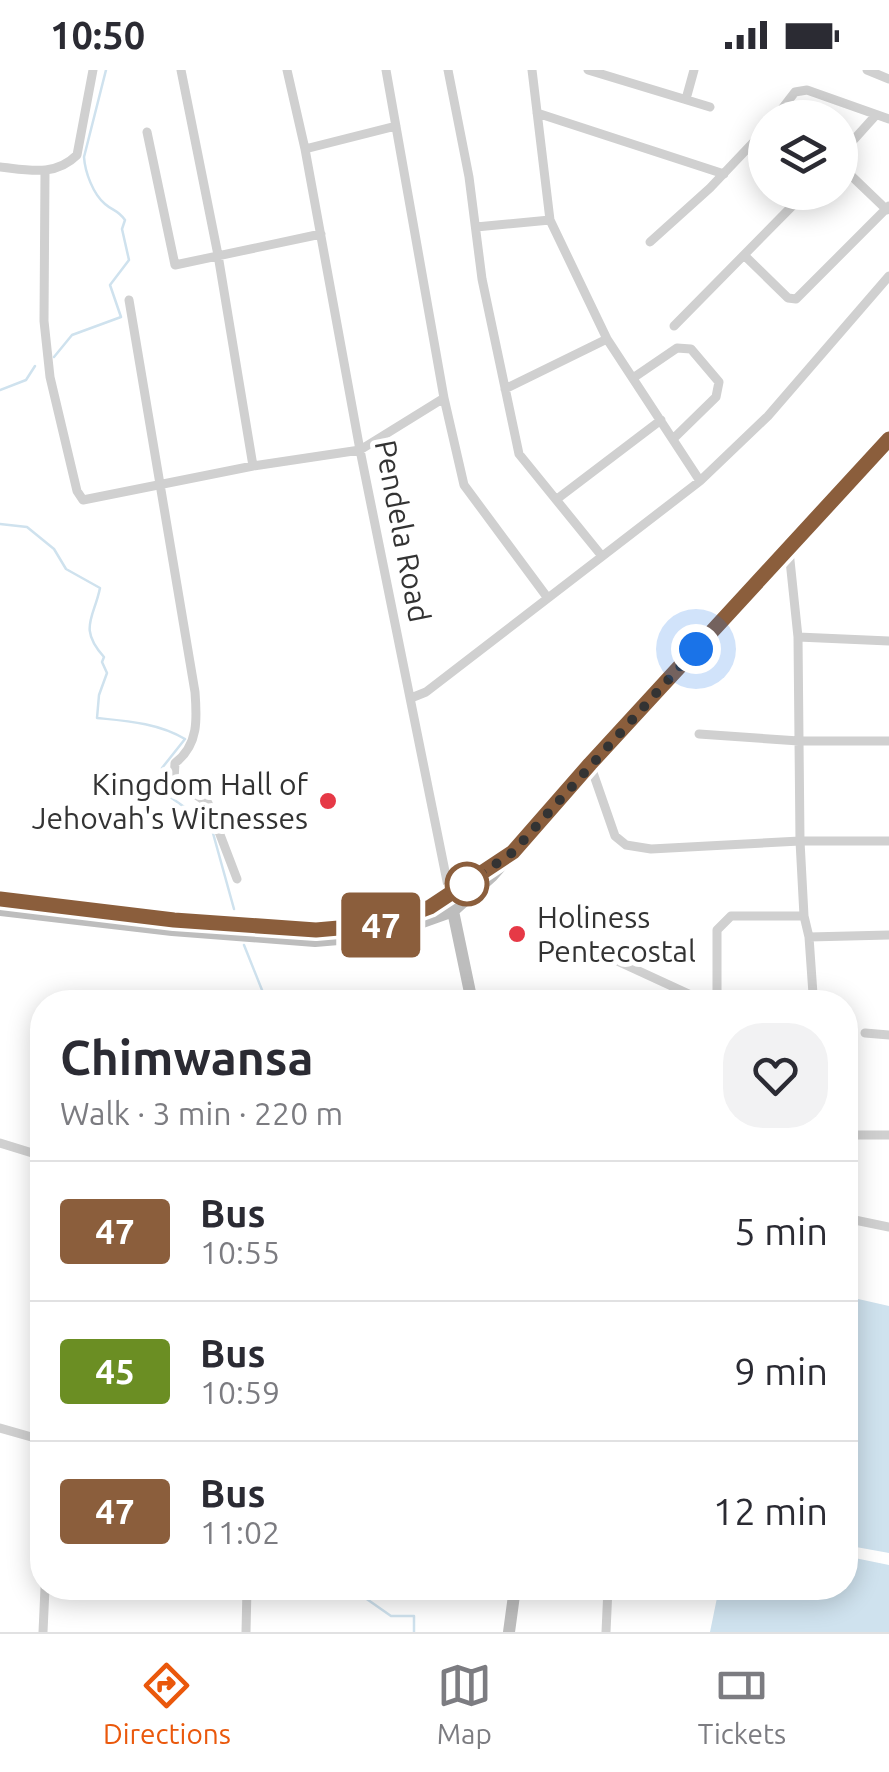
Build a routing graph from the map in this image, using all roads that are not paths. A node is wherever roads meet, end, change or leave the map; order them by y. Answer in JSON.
{"nodes":[{"id":1,"x":94,"y":70,"type":"edge"},
{"id":2,"x":181,"y":70,"type":"edge"},
{"id":3,"x":287,"y":70,"type":"edge"},
{"id":4,"x":386,"y":70,"type":"edge"},
{"id":5,"x":448,"y":70,"type":"edge"},
{"id":6,"x":532,"y":70,"type":"edge"},
{"id":7,"x":588,"y":70,"type":"edge"},
{"id":8,"x":694,"y":70,"type":"edge"},
{"id":9,"x":866,"y":70,"type":"edge"},
{"id":10,"x":889,"y":79,"type":"edge"},
{"id":11,"x":686,"y":100,"type":"junction"},
{"id":12,"x":789,"y":100,"type":"edge"},
{"id":13,"x":835,"y":100,"type":"edge"},
{"id":14,"x":710,"y":107,"type":"dead end"},
{"id":15,"x":858,"y":108,"type":"edge"},
{"id":16,"x":538,"y":113,"type":"junction"},
{"id":17,"x":876,"y":115,"type":"junction"},
{"id":18,"x":889,"y":120,"type":"edge"},
{"id":19,"x":396,"y":126,"type":"junction"},
{"id":20,"x":147,"y":132,"type":"dead end"},
{"id":21,"x":858,"y":135,"type":"edge"},
{"id":22,"x":748,"y":148,"type":"edge"},
{"id":23,"x":306,"y":149,"type":"junction"},
{"id":24,"x":0,"y":167,"type":"edge"},
{"id":25,"x":44,"y":172,"type":"junction"},
{"id":26,"x":724,"y":174,"type":"junction"},
{"id":27,"x":858,"y":182,"type":"edge"},
{"id":28,"x":888,"y":209,"type":"edge"},
{"id":29,"x":789,"y":210,"type":"edge"},
{"id":30,"x":550,"y":220,"type":"junction"},
{"id":31,"x":476,"y":227,"type":"junction"},
{"id":32,"x":321,"y":234,"type":"junction"},
{"id":33,"x":650,"y":242,"type":"dead end"},
{"id":34,"x":218,"y":255,"type":"junction"},
{"id":35,"x":744,"y":256,"type":"junction"},
{"id":36,"x":889,"y":276,"type":"edge"},
{"id":37,"x":129,"y":300,"type":"dead end"},
{"id":38,"x":674,"y":326,"type":"dead end"},
{"id":39,"x":607,"y":340,"type":"junction"},
{"id":40,"x":633,"y":378,"type":"junction"},
{"id":41,"x":505,"y":388,"type":"junction"},
{"id":42,"x":444,"y":398,"type":"junction"},
{"id":43,"x":662,"y":420,"type":"junction"},
{"id":44,"x":673,"y":439,"type":"junction"},
{"id":45,"x":889,"y":440,"type":"edge"},
{"id":46,"x":360,"y":450,"type":"junction"},
{"id":47,"x":252,"y":466,"type":"junction"},
{"id":48,"x":700,"y":481,"type":"junction"},
{"id":49,"x":161,"y":482,"type":"junction"},
{"id":50,"x":557,"y":500,"type":"junction"},
{"id":51,"x":790,"y":550,"type":"junction"},
{"id":52,"x":601,"y":555,"type":"junction"},
{"id":53,"x":548,"y":597,"type":"junction"},
{"id":54,"x":798,"y":636,"type":"junction"},
{"id":55,"x":889,"y":641,"type":"edge"},
{"id":56,"x":411,"y":698,"type":"junction"},
{"id":57,"x":699,"y":734,"type":"dead end"},
{"id":58,"x":799,"y":741,"type":"junction"},
{"id":59,"x":889,"y":741,"type":"edge"},
{"id":60,"x":590,"y":764,"type":"junction"},
{"id":61,"x":800,"y":841,"type":"junction"},
{"id":62,"x":889,"y":841,"type":"edge"},
{"id":63,"x":238,"y":879,"type":"dead end"},
{"id":64,"x":0,"y":899,"type":"edge"},
{"id":65,"x":452,"y":904,"type":"junction"},
{"id":66,"x":0,"y":910,"type":"edge"},
{"id":67,"x":804,"y":916,"type":"junction"},
{"id":68,"x":889,"y":935,"type":"edge"},
{"id":69,"x":809,"y":938,"type":"junction"},
{"id":70,"x":615,"y":960,"type":"dead end"},
{"id":71,"x":470,"y":990,"type":"edge"},
{"id":72,"x":678,"y":990,"type":"edge"},
{"id":73,"x":717,"y":990,"type":"edge"},
{"id":74,"x":813,"y":990,"type":"edge"},
{"id":75,"x":865,"y":1033,"type":"dead end"},
{"id":76,"x":889,"y":1035,"type":"edge"},
{"id":77,"x":858,"y":1135,"type":"edge"},
{"id":78,"x":889,"y":1135,"type":"edge"},
{"id":79,"x":0,"y":1143,"type":"edge"},
{"id":80,"x":30,"y":1152,"type":"edge"},
{"id":81,"x":858,"y":1221,"type":"edge"},
{"id":82,"x":889,"y":1227,"type":"edge"},
{"id":83,"x":0,"y":1428,"type":"edge"},
{"id":84,"x":30,"y":1437,"type":"edge"},
{"id":85,"x":44,"y":1600,"type":"edge"},
{"id":86,"x":246,"y":1600,"type":"edge"},
{"id":87,"x":513,"y":1600,"type":"edge"},
{"id":88,"x":607,"y":1600,"type":"edge"},
{"id":89,"x":43,"y":1632,"type":"edge"},
{"id":90,"x":246,"y":1632,"type":"edge"},
{"id":91,"x":509,"y":1632,"type":"edge"},
{"id":92,"x":606,"y":1632,"type":"edge"}],
"edges":[{"from":1,"to":25,"type":"street"},
{"from":2,"to":34,"type":"street"},
{"from":3,"to":23,"type":"street","name":"Pendela Road"},
{"from":4,"to":19,"type":"street"},
{"from":5,"to":31,"type":"street"},
{"from":6,"to":16,"type":"street"},
{"from":7,"to":11,"type":"street"},
{"from":8,"to":11,"type":"street"},
{"from":9,"to":10,"type":"street"},
{"from":11,"to":14,"type":"street"},
{"from":12,"to":13,"type":"street"},
{"from":15,"to":17,"type":"street"},
{"from":16,"to":26,"type":"street"},
{"from":16,"to":30,"type":"street"},
{"from":17,"to":18,"type":"street"},
{"from":17,"to":21,"type":"street"},
{"from":19,"to":23,"type":"street"},
{"from":19,"to":42,"type":"street"},
{"from":20,"to":34,"type":"street"},
{"from":22,"to":26,"type":"street"},
{"from":23,"to":32,"type":"street","name":"Pendela Road"},
{"from":24,"to":25,"type":"street"},
{"from":25,"to":49,"type":"street"},
{"from":26,"to":33,"type":"street"},
{"from":27,"to":28,"type":"street"},
{"from":28,"to":35,"type":"street"},
{"from":29,"to":35,"type":"street"},
{"from":30,"to":31,"type":"street"},
{"from":30,"to":39,"type":"street"},
{"from":31,"to":41,"type":"street"},
{"from":32,"to":34,"type":"street"},
{"from":32,"to":46,"type":"street","name":"Pendela Road"},
{"from":34,"to":47,"type":"street"},
{"from":35,"to":38,"type":"street"},
{"from":36,"to":48,"type":"street"},
{"from":37,"to":49,"type":"street"},
{"from":39,"to":40,"type":"street"},
{"from":39,"to":41,"type":"street"},
{"from":40,"to":43,"type":"street"},
{"from":40,"to":44,"type":"street"},
{"from":41,"to":50,"type":"street"},
{"from":42,"to":46,"type":"street"},
{"from":42,"to":53,"type":"street"},
{"from":43,"to":44,"type":"street"},
{"from":43,"to":50,"type":"street"},
{"from":44,"to":48,"type":"street"},
{"from":45,"to":51,"type":"main road"},
{"from":46,"to":47,"type":"street"},
{"from":46,"to":56,"type":"street","name":"Pendela Road"},
{"from":47,"to":49,"type":"street"},
{"from":48,"to":52,"type":"street"},
{"from":49,"to":63,"type":"street"},
{"from":50,"to":52,"type":"street"},
{"from":51,"to":54,"type":"street"},
{"from":51,"to":60,"type":"main road"},
{"from":52,"to":53,"type":"street"},
{"from":53,"to":56,"type":"street"},
{"from":54,"to":55,"type":"street"},
{"from":54,"to":58,"type":"street"},
{"from":56,"to":65,"type":"street","name":"Pendela Road"},
{"from":57,"to":58,"type":"street"},
{"from":58,"to":59,"type":"street"},
{"from":58,"to":61,"type":"street"},
{"from":60,"to":61,"type":"street"},
{"from":60,"to":65,"type":"main road"},
{"from":61,"to":62,"type":"street"},
{"from":61,"to":67,"type":"street"},
{"from":64,"to":65,"type":"main road"},
{"from":65,"to":66,"type":"main road"},
{"from":65,"to":71,"type":"main road","name":"Pendela Road"},
{"from":67,"to":69,"type":"street"},
{"from":67,"to":73,"type":"street"},
{"from":68,"to":69,"type":"street"},
{"from":69,"to":74,"type":"street"},
{"from":70,"to":72,"type":"street"},
{"from":75,"to":76,"type":"street"},
{"from":77,"to":78,"type":"street"},
{"from":79,"to":80,"type":"street"},
{"from":81,"to":82,"type":"street"},
{"from":83,"to":84,"type":"street"},
{"from":85,"to":89,"type":"street"},
{"from":86,"to":90,"type":"street"},
{"from":87,"to":91,"type":"main road"},
{"from":88,"to":92,"type":"street"}]}
